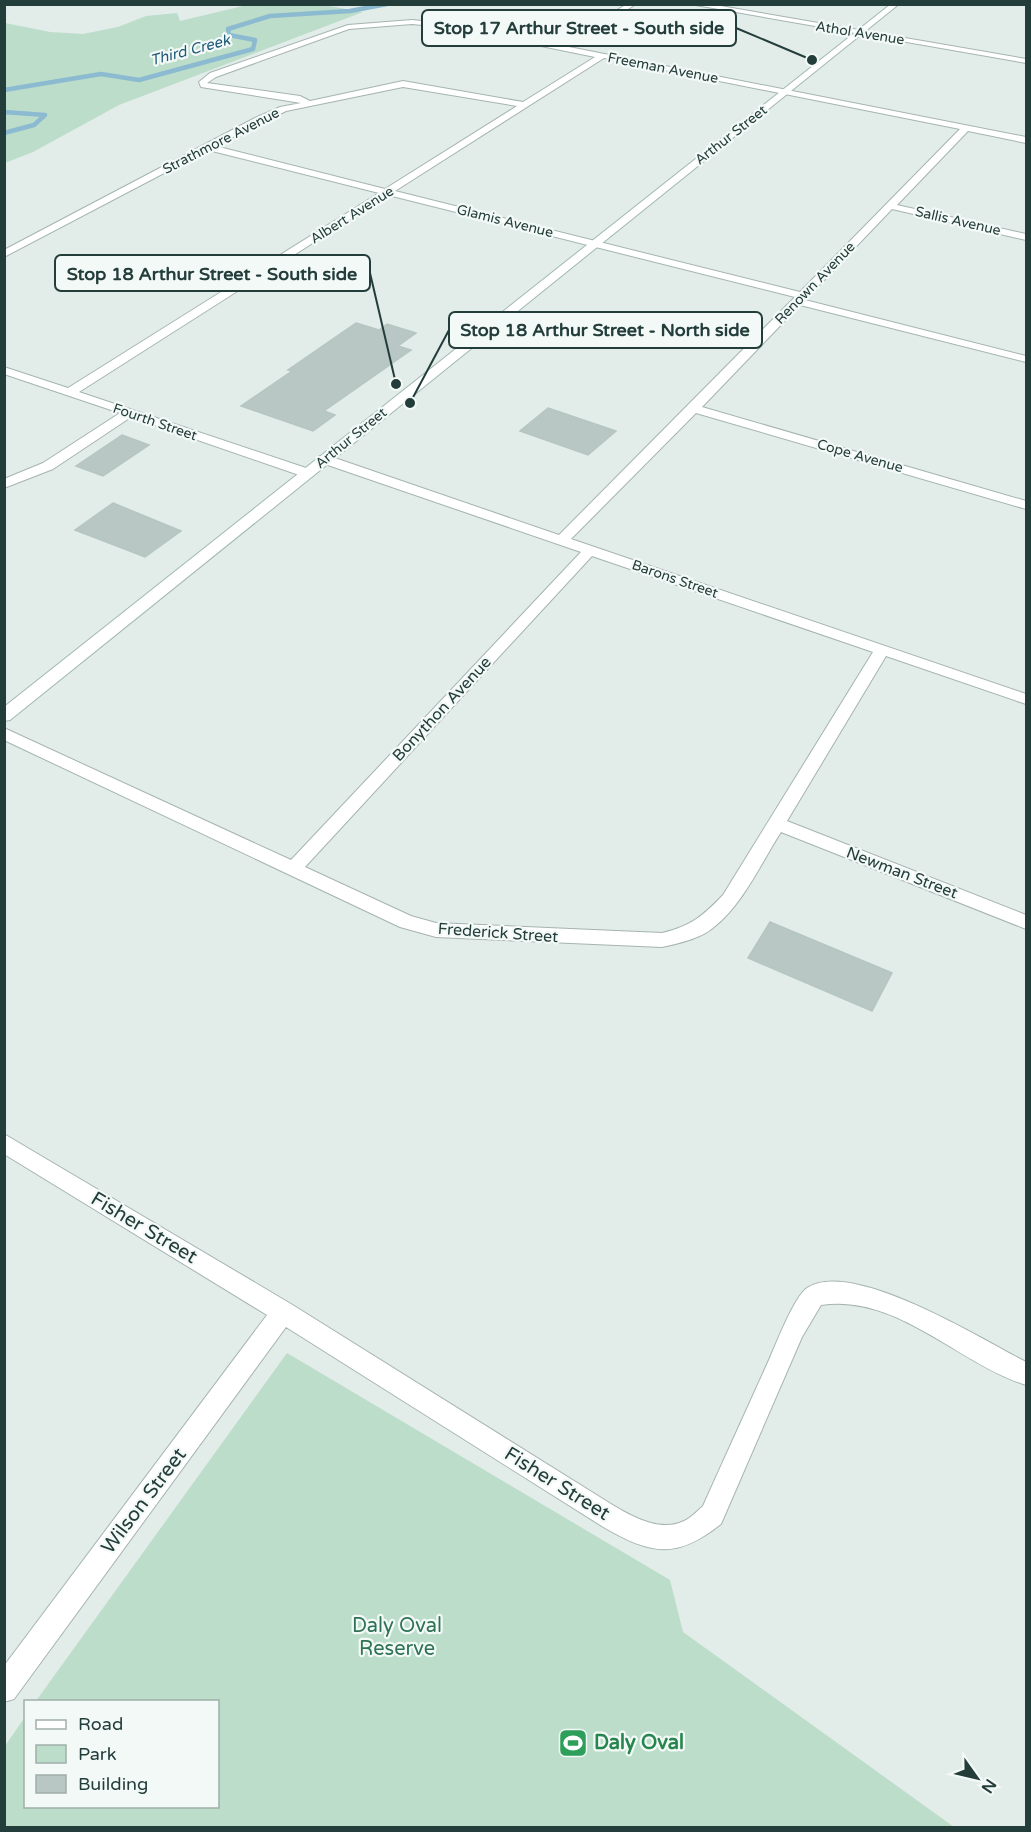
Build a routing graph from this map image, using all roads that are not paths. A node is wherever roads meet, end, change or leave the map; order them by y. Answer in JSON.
{"nodes":[{"id":1,"x":633,"y":4,"type":"edge"},
{"id":2,"x":693,"y":4,"type":"edge"},
{"id":3,"x":896,"y":4,"type":"edge"},
{"id":4,"x":859,"y":34,"type":"junction"},
{"id":5,"x":561,"y":48,"type":"junction"},
{"id":6,"x":602,"y":57,"type":"junction"},
{"id":7,"x":1026,"y":61,"type":"edge"},
{"id":8,"x":786,"y":92,"type":"junction"},
{"id":9,"x":310,"y":104,"type":"junction"},
{"id":10,"x":525,"y":105,"type":"junction"},
{"id":11,"x":966,"y":128,"type":"junction"},
{"id":12,"x":1026,"y":140,"type":"edge"},
{"id":13,"x":207,"y":147,"type":"junction"},
{"id":14,"x":389,"y":192,"type":"junction"},
{"id":15,"x":890,"y":206,"type":"junction"},
{"id":16,"x":1026,"y":237,"type":"edge"},
{"id":17,"x":593,"y":244,"type":"junction"},
{"id":18,"x":4,"y":254,"type":"edge"},
{"id":19,"x":800,"y":298,"type":"junction"},
{"id":20,"x":1026,"y":359,"type":"edge"},
{"id":21,"x":4,"y":370,"type":"edge"},
{"id":22,"x":70,"y":392,"type":"junction"},
{"id":23,"x":694,"y":408,"type":"junction"},
{"id":24,"x":129,"y":413,"type":"junction"},
{"id":25,"x":324,"y":459,"type":"junction"},
{"id":26,"x":307,"y":473,"type":"junction"},
{"id":27,"x":4,"y":484,"type":"edge"},
{"id":28,"x":1026,"y":505,"type":"edge"},
{"id":29,"x":562,"y":540,"type":"junction"},
{"id":30,"x":590,"y":550,"type":"junction"},
{"id":31,"x":882,"y":650,"type":"junction"},
{"id":32,"x":1026,"y":699,"type":"edge"},
{"id":33,"x":4,"y":716,"type":"edge"},
{"id":34,"x":4,"y":733,"type":"edge"},
{"id":35,"x":777,"y":824,"type":"junction"},
{"id":36,"x":293,"y":869,"type":"junction"},
{"id":37,"x":1026,"y":922,"type":"edge"},
{"id":38,"x":4,"y":1143,"type":"edge"},
{"id":39,"x":284,"y":1312,"type":"junction"},
{"id":40,"x":1026,"y":1374,"type":"edge"},
{"id":41,"x":4,"y":1689,"type":"edge"}],
"edges":[{"from":1,"to":5,"type":"street"},
{"from":2,"to":4,"type":"street","name":"Athol Avenue"},
{"from":3,"to":4,"type":"street","name":"Arthur Street"},
{"from":4,"to":7,"type":"street","name":"Athol Avenue"},
{"from":4,"to":8,"type":"street","name":"Arthur Street"},
{"from":5,"to":6,"type":"street","name":"Freeman Avenue"},
{"from":5,"to":9,"type":"street","name":"Freeman Avenue"},
{"from":6,"to":8,"type":"street","name":"Freeman Avenue"},
{"from":6,"to":10,"type":"street","name":"Albert Avenue"},
{"from":8,"to":11,"type":"street","name":"Freeman Avenue"},
{"from":8,"to":17,"type":"street","name":"Arthur Street"},
{"from":9,"to":10,"type":"street","name":"Strathmore Avenue"},
{"from":9,"to":13,"type":"street","name":"Strathmore Avenue"},
{"from":10,"to":14,"type":"street","name":"Albert Avenue"},
{"from":11,"to":12,"type":"street","name":"Freeman Avenue"},
{"from":11,"to":15,"type":"street","name":"Renown Avenue"},
{"from":13,"to":14,"type":"street","name":"Glamis Avenue"},
{"from":13,"to":18,"type":"street","name":"Strathmore Avenue"},
{"from":14,"to":17,"type":"street","name":"Glamis Avenue"},
{"from":14,"to":22,"type":"street","name":"Albert Avenue"},
{"from":15,"to":16,"type":"street","name":"Sallis Avenue"},
{"from":15,"to":19,"type":"street","name":"Renown Avenue"},
{"from":17,"to":19,"type":"street","name":"Glamis Avenue"},
{"from":17,"to":25,"type":"street","name":"Arthur Street"},
{"from":19,"to":20,"type":"street","name":"Glamis Avenue"},
{"from":19,"to":23,"type":"street","name":"Renown Avenue"},
{"from":21,"to":22,"type":"street","name":"Fourth Street"},
{"from":22,"to":24,"type":"street","name":"Fourth Street"},
{"from":23,"to":28,"type":"street","name":"Cope Avenue"},
{"from":23,"to":29,"type":"street","name":"Renown Avenue"},
{"from":24,"to":26,"type":"street","name":"Fourth Street"},
{"from":24,"to":27,"type":"street"},
{"from":25,"to":26,"type":"street","name":"Arthur Street"},
{"from":25,"to":29,"type":"street","name":"Barons Street"},
{"from":26,"to":33,"type":"street","name":"Arthur Street"},
{"from":29,"to":30,"type":"street","name":"Barons Street"},
{"from":30,"to":31,"type":"street","name":"Barons Street"},
{"from":30,"to":36,"type":"street","name":"Bonython Avenue"},
{"from":31,"to":32,"type":"street","name":"Barons Street"},
{"from":31,"to":35,"type":"street","name":"Frederick Street"},
{"from":34,"to":36,"type":"street","name":"Frederick Street"},
{"from":35,"to":36,"type":"street","name":"Frederick Street"},
{"from":35,"to":37,"type":"street","name":"Newman Street"},
{"from":38,"to":39,"type":"street","name":"Fisher Street"},
{"from":39,"to":40,"type":"street","name":"Fisher Street"},
{"from":39,"to":41,"type":"street","name":"Wilson Street"}]}
